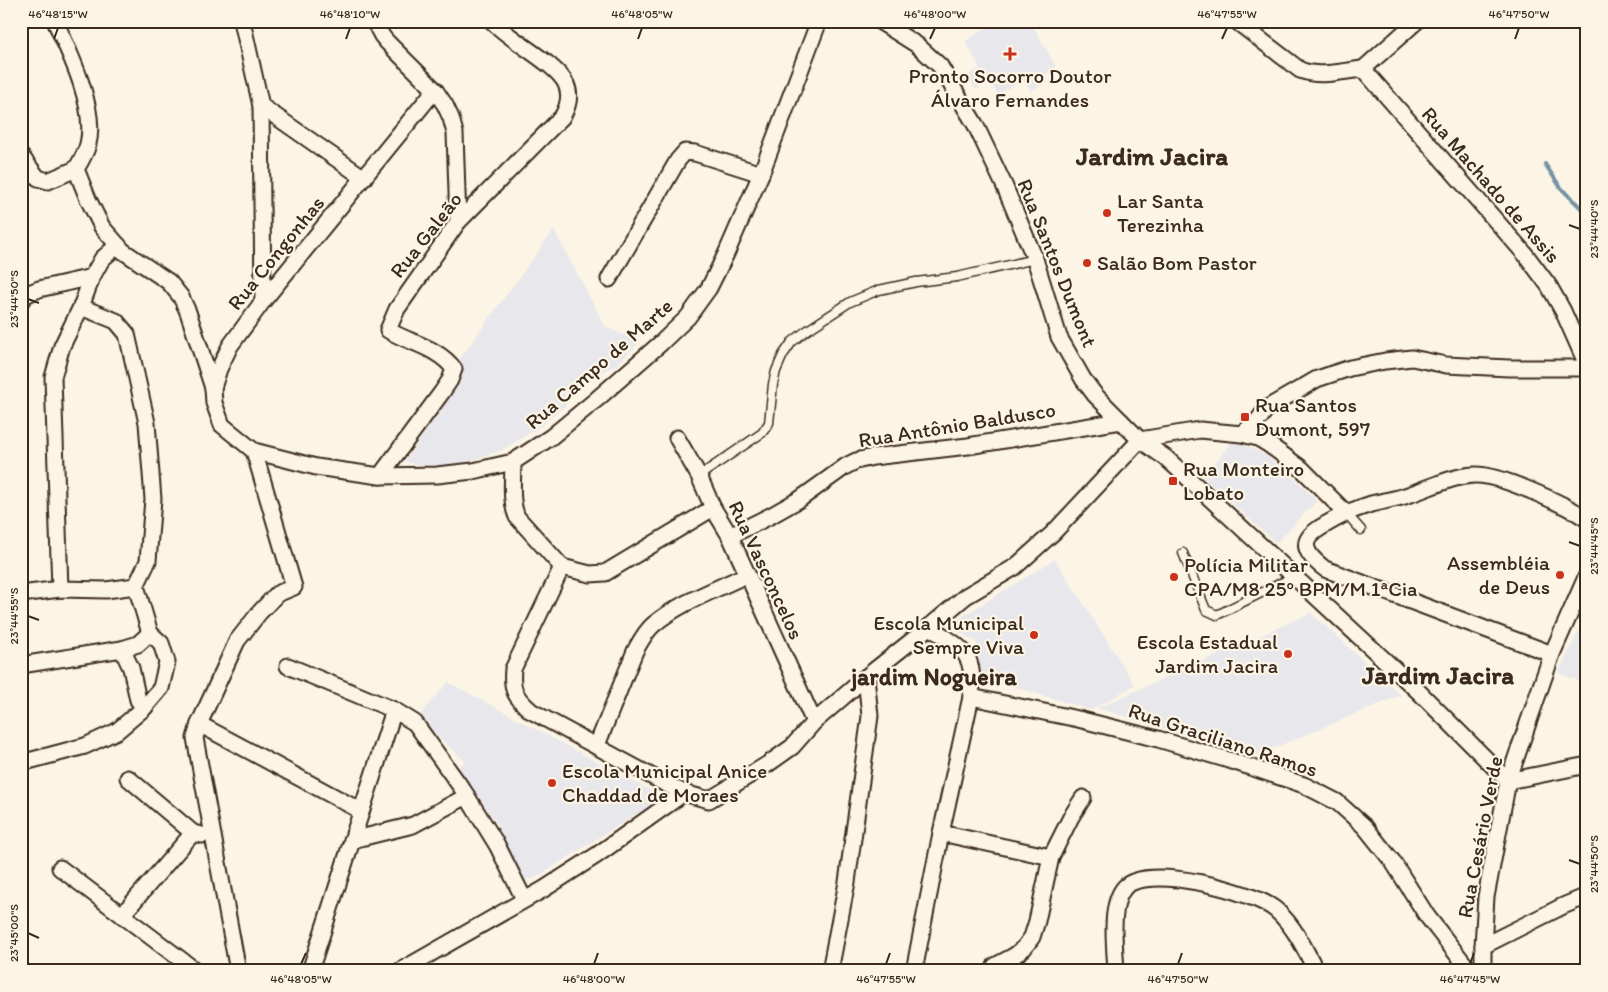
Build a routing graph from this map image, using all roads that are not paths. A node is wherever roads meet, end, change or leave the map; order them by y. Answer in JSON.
{"nodes":[{"id":1,"x":55,"y":21,"type":"edge"},
{"id":2,"x":242,"y":21,"type":"edge"},
{"id":3,"x":374,"y":21,"type":"edge"},
{"id":4,"x":492,"y":21,"type":"edge"},
{"id":5,"x":819,"y":21,"type":"edge"},
{"id":6,"x":879,"y":21,"type":"edge"},
{"id":7,"x":1236,"y":21,"type":"edge"},
{"id":8,"x":1417,"y":21,"type":"edge"},
{"id":9,"x":1363,"y":69,"type":"junction"},
{"id":10,"x":435,"y":90,"type":"junction"},
{"id":11,"x":260,"y":106,"type":"junction"},
{"id":12,"x":21,"y":156,"type":"edge"},
{"id":13,"x":76,"y":169,"type":"junction"},
{"id":14,"x":761,"y":174,"type":"junction"},
{"id":15,"x":364,"y":178,"type":"junction"},
{"id":16,"x":458,"y":222,"type":"junction"},
{"id":17,"x":118,"y":245,"type":"junction"},
{"id":18,"x":1035,"y":260,"type":"junction"},
{"id":19,"x":92,"y":277,"type":"junction"},
{"id":20,"x":609,"y":280,"type":"dead end"},
{"id":21,"x":23,"y":295,"type":"edge"},
{"id":22,"x":263,"y":301,"type":"junction"},
{"id":23,"x":82,"y":308,"type":"junction"},
{"id":24,"x":1587,"y":366,"type":"edge"},
{"id":25,"x":213,"y":388,"type":"junction"},
{"id":26,"x":1121,"y":421,"type":"junction"},
{"id":27,"x":1242,"y":434,"type":"junction"},
{"id":28,"x":677,"y":438,"type":"dead end"},
{"id":29,"x":1140,"y":440,"type":"junction"},
{"id":30,"x":254,"y":451,"type":"junction"},
{"id":31,"x":513,"y":462,"type":"junction"},
{"id":32,"x":380,"y":476,"type":"junction"},
{"id":33,"x":699,"y":476,"type":"junction"},
{"id":34,"x":713,"y":508,"type":"junction"},
{"id":35,"x":1346,"y":513,"type":"junction"},
{"id":36,"x":1587,"y":519,"type":"edge"},
{"id":37,"x":1361,"y":530,"type":"dead end"},
{"id":38,"x":730,"y":536,"type":"junction"},
{"id":39,"x":1183,"y":553,"type":"dead end"},
{"id":40,"x":562,"y":567,"type":"junction"},
{"id":41,"x":746,"y":575,"type":"junction"},
{"id":42,"x":1587,"y":575,"type":"edge"},
{"id":43,"x":1295,"y":577,"type":"junction"},
{"id":44,"x":136,"y":586,"type":"junction"},
{"id":45,"x":60,"y":589,"type":"junction"},
{"id":46,"x":21,"y":594,"type":"edge"},
{"id":47,"x":929,"y":627,"type":"junction"},
{"id":48,"x":150,"y":634,"type":"junction"},
{"id":49,"x":122,"y":649,"type":"junction"},
{"id":50,"x":1552,"y":654,"type":"junction"},
{"id":51,"x":21,"y":665,"type":"edge"},
{"id":52,"x":288,"y":666,"type":"dead end"},
{"id":53,"x":866,"y":677,"type":"junction"},
{"id":54,"x":971,"y":697,"type":"junction"},
{"id":55,"x":144,"y":708,"type":"junction"},
{"id":56,"x":394,"y":710,"type":"junction"},
{"id":57,"x":814,"y":722,"type":"junction"},
{"id":58,"x":198,"y":724,"type":"junction"},
{"id":59,"x":596,"y":745,"type":"junction"},
{"id":60,"x":21,"y":763,"type":"edge"},
{"id":61,"x":1587,"y":765,"type":"edge"},
{"id":62,"x":128,"y":778,"type":"dead end"},
{"id":63,"x":1508,"y":781,"type":"junction"},
{"id":64,"x":684,"y":793,"type":"junction"},
{"id":65,"x":467,"y":796,"type":"junction"},
{"id":66,"x":1083,"y":798,"type":"dead end"},
{"id":67,"x":362,"y":811,"type":"junction"},
{"id":68,"x":193,"y":833,"type":"junction"},
{"id":69,"x":942,"y":833,"type":"junction"},
{"id":70,"x":213,"y":836,"type":"junction"},
{"id":71,"x":352,"y":840,"type":"junction"},
{"id":72,"x":1051,"y":856,"type":"junction"},
{"id":73,"x":60,"y":868,"type":"dead end"},
{"id":74,"x":1587,"y":896,"type":"edge"},
{"id":75,"x":524,"y":900,"type":"junction"},
{"id":76,"x":122,"y":915,"type":"junction"},
{"id":77,"x":1483,"y":946,"type":"junction"},
{"id":78,"x":995,"y":966,"type":"dead end"},
{"id":79,"x":196,"y":971,"type":"edge"},
{"id":80,"x":238,"y":971,"type":"edge"},
{"id":81,"x":310,"y":971,"type":"edge"},
{"id":82,"x":400,"y":971,"type":"edge"},
{"id":83,"x":830,"y":971,"type":"edge"},
{"id":84,"x":914,"y":971,"type":"edge"},
{"id":85,"x":1116,"y":971,"type":"edge"},
{"id":86,"x":1316,"y":971,"type":"edge"},
{"id":87,"x":1470,"y":971,"type":"edge"},
{"id":88,"x":1483,"y":971,"type":"edge"}],
"edges":[{"from":1,"to":13,"type":"street"},
{"from":2,"to":11,"type":"street"},
{"from":3,"to":10,"type":"street"},
{"from":4,"to":16,"type":"street","name":"Rua Galeão"},
{"from":5,"to":14,"type":"street","name":"Rua Campo de Marte"},
{"from":6,"to":18,"type":"street","name":"Rua Santos Dumont"},
{"from":7,"to":9,"type":"street"},
{"from":8,"to":9,"type":"street"},
{"from":9,"to":24,"type":"street","name":"Rua Machado de Assis"},
{"from":10,"to":15,"type":"street","name":"Rua Congonhas"},
{"from":10,"to":16,"type":"street"},
{"from":11,"to":15,"type":"street"},
{"from":11,"to":22,"type":"street"},
{"from":12,"to":13,"type":"street"},
{"from":13,"to":17,"type":"street"},
{"from":14,"to":20,"type":"street"},
{"from":14,"to":31,"type":"street","name":"Rua Campo de Marte"},
{"from":15,"to":22,"type":"street","name":"Rua Congonhas"},
{"from":16,"to":32,"type":"street","name":"Rua Galeão"},
{"from":17,"to":19,"type":"street"},
{"from":17,"to":25,"type":"street"},
{"from":18,"to":26,"type":"street","name":"Rua Santos Dumont"},
{"from":18,"to":33,"type":"lane"},
{"from":19,"to":21,"type":"street"},
{"from":19,"to":23,"type":"street"},
{"from":22,"to":25,"type":"street","name":"Rua Congonhas"},
{"from":23,"to":44,"type":"street"},
{"from":23,"to":45,"type":"street"},
{"from":24,"to":27,"type":"street","name":"Rua Machado de Assis"},
{"from":25,"to":30,"type":"street","name":"Rua Congonhas"},
{"from":26,"to":29,"type":"street","name":"Rua Santos Dumont"},
{"from":26,"to":38,"type":"street","name":"Rua Antônio Baldusco"},
{"from":27,"to":29,"type":"street"},
{"from":27,"to":35,"type":"street"},
{"from":28,"to":33,"type":"street","name":"Rua Vasconcelos"},
{"from":29,"to":43,"type":"street"},
{"from":29,"to":47,"type":"street"},
{"from":30,"to":32,"type":"street","name":"Rua Campo de Marte"},
{"from":30,"to":58,"type":"street"},
{"from":31,"to":32,"type":"street","name":"Rua Campo de Marte"},
{"from":31,"to":40,"type":"street"},
{"from":33,"to":34,"type":"street","name":"Rua Vasconcelos"},
{"from":34,"to":38,"type":"street","name":"Rua Vasconcelos"},
{"from":34,"to":40,"type":"street"},
{"from":35,"to":36,"type":"street"},
{"from":35,"to":37,"type":"lane"},
{"from":35,"to":50,"type":"street"},
{"from":38,"to":41,"type":"street","name":"Rua Vasconcelos"},
{"from":39,"to":43,"type":"lane"},
{"from":40,"to":59,"type":"street"},
{"from":41,"to":57,"type":"street","name":"Rua Vasconcelos"},
{"from":41,"to":59,"type":"street"},
{"from":42,"to":50,"type":"street","name":"Rua Cesário Verde"},
{"from":43,"to":63,"type":"street"},
{"from":44,"to":45,"type":"street"},
{"from":44,"to":48,"type":"street"},
{"from":45,"to":46,"type":"street"},
{"from":47,"to":53,"type":"street"},
{"from":47,"to":54,"type":"street"},
{"from":48,"to":49,"type":"street"},
{"from":48,"to":55,"type":"street"},
{"from":49,"to":51,"type":"street"},
{"from":49,"to":55,"type":"street"},
{"from":50,"to":63,"type":"street","name":"Rua Cesário Verde"},
{"from":52,"to":56,"type":"street"},
{"from":53,"to":57,"type":"street"},
{"from":53,"to":83,"type":"street"},
{"from":54,"to":69,"type":"street"},
{"from":54,"to":87,"type":"street","name":"Rua Graciliano Ramos"},
{"from":55,"to":60,"type":"street"},
{"from":56,"to":65,"type":"street"},
{"from":56,"to":67,"type":"street"},
{"from":57,"to":64,"type":"street"},
{"from":58,"to":67,"type":"street"},
{"from":58,"to":70,"type":"street"},
{"from":59,"to":64,"type":"street"},
{"from":61,"to":63,"type":"street"},
{"from":62,"to":68,"type":"street"},
{"from":63,"to":77,"type":"street","name":"Rua Cesário Verde"},
{"from":64,"to":75,"type":"street"},
{"from":65,"to":71,"type":"street"},
{"from":65,"to":75,"type":"street"},
{"from":66,"to":72,"type":"street"},
{"from":67,"to":71,"type":"street"},
{"from":68,"to":70,"type":"street"},
{"from":68,"to":76,"type":"street"},
{"from":69,"to":72,"type":"street"},
{"from":69,"to":84,"type":"street"},
{"from":70,"to":80,"type":"street"},
{"from":71,"to":81,"type":"street"},
{"from":72,"to":78,"type":"street"},
{"from":73,"to":76,"type":"street"},
{"from":74,"to":77,"type":"street"},
{"from":75,"to":82,"type":"street"},
{"from":76,"to":79,"type":"street"},
{"from":77,"to":88,"type":"street","name":"Rua Cesário Verde"},
{"from":85,"to":86,"type":"street"}]}
